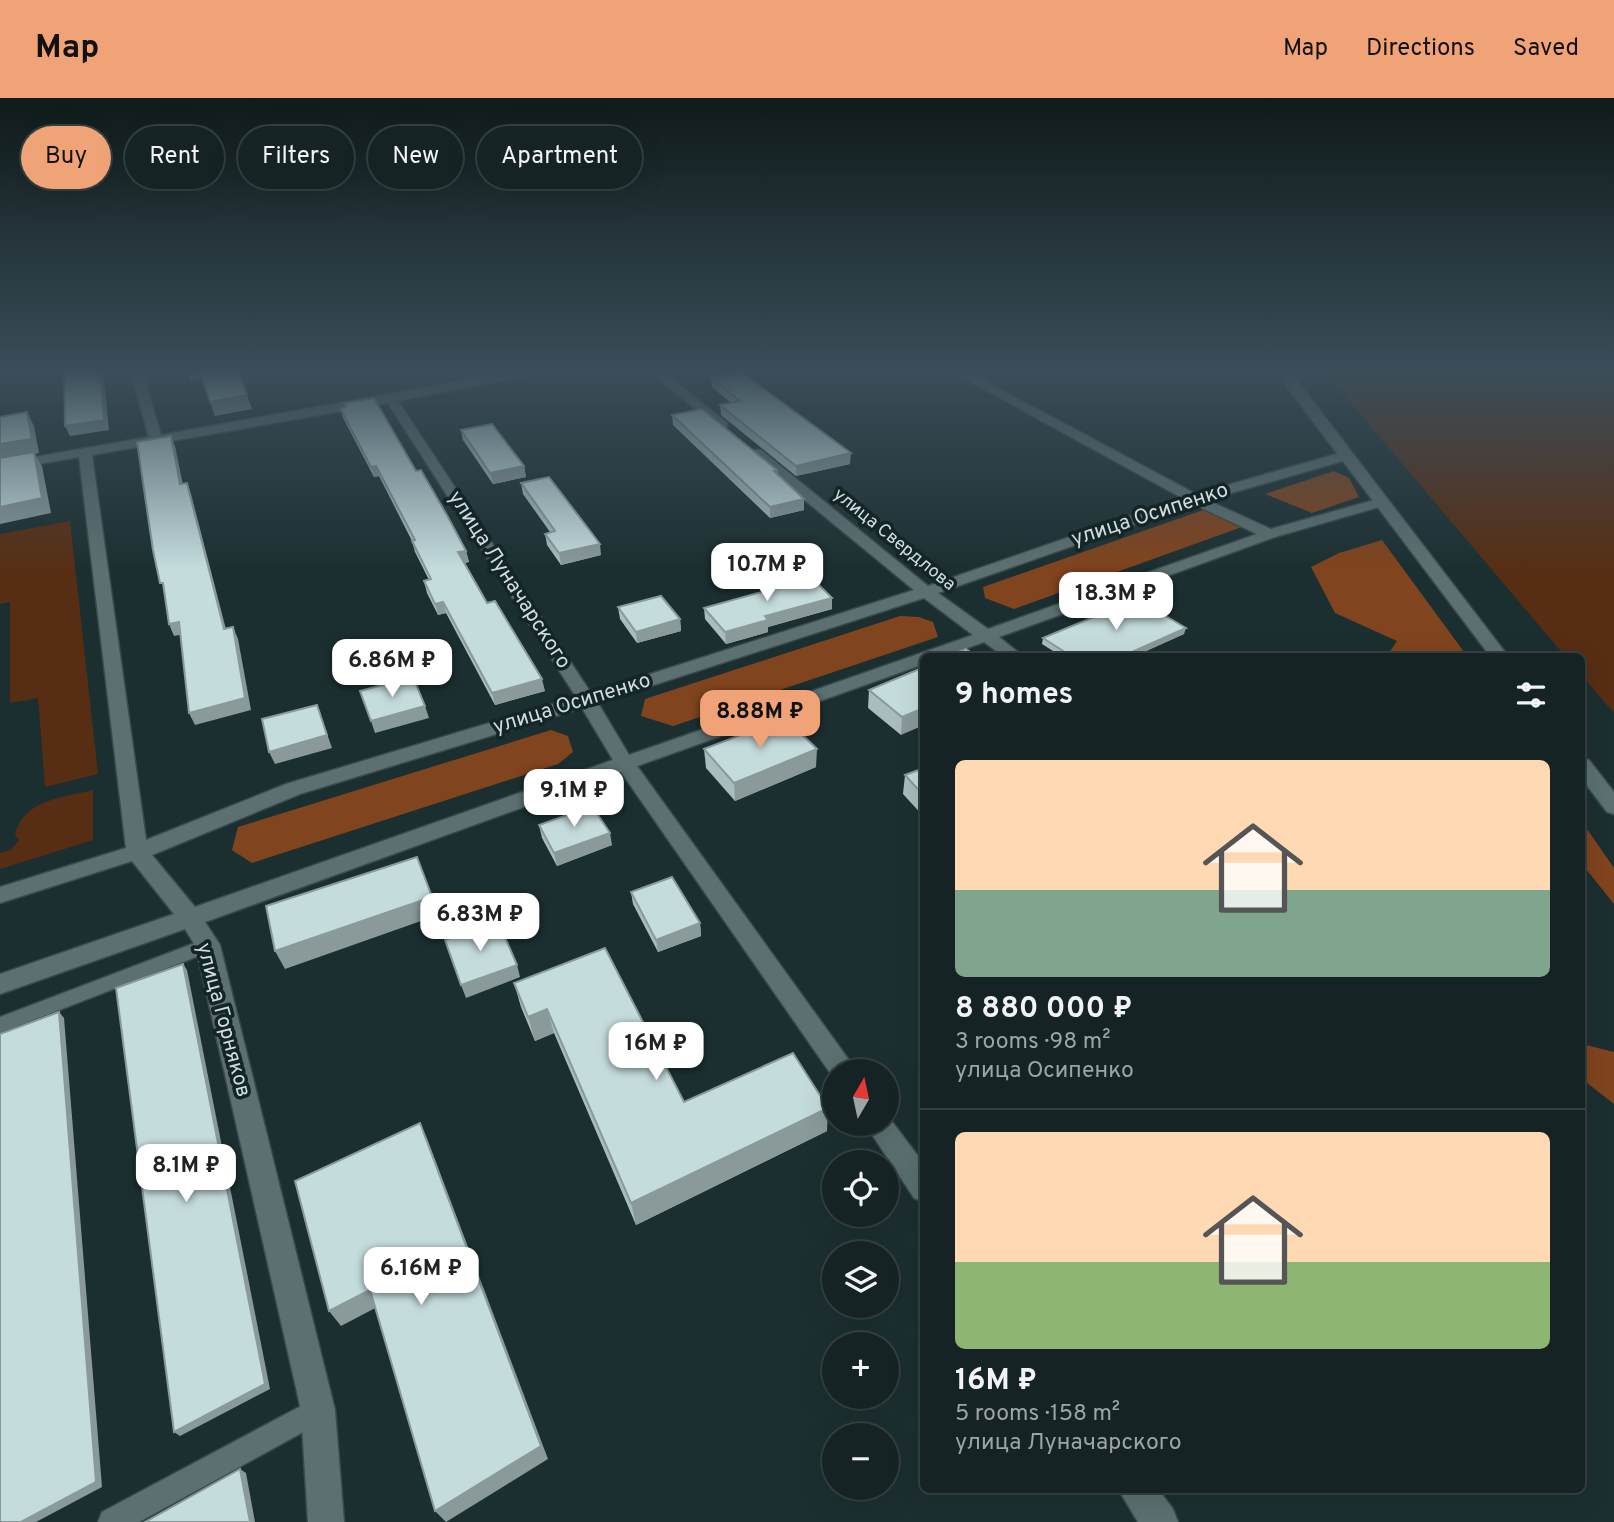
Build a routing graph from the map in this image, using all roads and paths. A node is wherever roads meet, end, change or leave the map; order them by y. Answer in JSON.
{"nodes":[{"id":1,"x":171,"y":436,"type":"edge"},
{"id":2,"x":415,"y":436,"type":"edge"},
{"id":3,"x":735,"y":436,"type":"edge"},
{"id":4,"x":1078,"y":436,"type":"edge"},
{"id":5,"x":1331,"y":436,"type":"edge"},
{"id":6,"x":156,"y":439,"type":"joint"},
{"id":7,"x":85,"y":452,"type":"junction"},
{"id":8,"x":1345,"y":456,"type":"junction"},
{"id":9,"x":0,"y":467,"type":"edge"},
{"id":10,"x":1194,"y":499,"type":"junction"},
{"id":11,"x":1381,"y":502,"type":"junction"},
{"id":12,"x":1270,"y":534,"type":"junction"},
{"id":13,"x":926,"y":592,"type":"junction"},
{"id":14,"x":989,"y":636,"type":"junction"},
{"id":15,"x":939,"y":653,"type":"edge"},
{"id":16,"x":1010,"y":653,"type":"edge"},
{"id":17,"x":1497,"y":653,"type":"edge"},
{"id":18,"x":920,"y":659,"type":"edge"},
{"id":19,"x":587,"y":700,"type":"junction"},
{"id":20,"x":624,"y":762,"type":"junction"},
{"id":21,"x":1585,"y":769,"type":"edge"},
{"id":22,"x":1614,"y":807,"type":"edge"},
{"id":23,"x":137,"y":852,"type":"junction"},
{"id":24,"x":0,"y":895,"type":"edge"},
{"id":25,"x":191,"y":919,"type":"junction"},
{"id":26,"x":208,"y":945,"type":"junction"},
{"id":27,"x":0,"y":984,"type":"edge"},
{"id":28,"x":0,"y":1025,"type":"edge"},
{"id":29,"x":834,"y":1059,"type":"edge"},
{"id":30,"x":887,"y":1136,"type":"edge"},
{"id":31,"x":920,"y":1182,"type":"edge"},
{"id":32,"x":318,"y":1410,"type":"junction"},
{"id":33,"x":1139,"y":1493,"type":"edge"},
{"id":34,"x":112,"y":1522,"type":"edge"},
{"id":35,"x":327,"y":1522,"type":"edge"},
{"id":36,"x":1160,"y":1522,"type":"edge"}],
"edges":[{"from":1,"to":6,"type":"street"},
{"from":2,"to":19,"type":"street","name":"улица Луначарского"},
{"from":3,"to":13,"type":"street","name":"улица Свердлова"},
{"from":4,"to":10,"type":"street"},
{"from":5,"to":8,"type":"street"},
{"from":6,"to":7,"type":"street"},
{"from":7,"to":9,"type":"street"},
{"from":7,"to":23,"type":"street"},
{"from":8,"to":10,"type":"street","name":"улица Осипенко"},
{"from":8,"to":11,"type":"street"},
{"from":10,"to":12,"type":"street"},
{"from":10,"to":13,"type":"street","name":"улица Осипенко"},
{"from":11,"to":12,"type":"street"},
{"from":11,"to":17,"type":"street"},
{"from":12,"to":14,"type":"street"},
{"from":13,"to":14,"type":"street","name":"улица Свердлова"},
{"from":13,"to":19,"type":"street","name":"улица Осипенко"},
{"from":14,"to":15,"type":"street"},
{"from":14,"to":16,"type":"street","name":"улица Свердлова"},
{"from":18,"to":20,"type":"street"},
{"from":19,"to":20,"type":"street","name":"улица Луначарского"},
{"from":19,"to":23,"type":"street","name":"улица Осипенко"},
{"from":20,"to":25,"type":"street"},
{"from":20,"to":29,"type":"street","name":"улица Луначарского"},
{"from":21,"to":22,"type":"street"},
{"from":23,"to":24,"type":"street","name":"улица Осипенко"},
{"from":23,"to":25,"type":"street","name":"улица Горняков"},
{"from":25,"to":26,"type":"street","name":"улица Горняков"},
{"from":25,"to":27,"type":"street"},
{"from":26,"to":28,"type":"lane"},
{"from":26,"to":32,"type":"street","name":"улица Горняков"},
{"from":30,"to":31,"type":"street"},
{"from":32,"to":34,"type":"lane"},
{"from":32,"to":35,"type":"street","name":"улица Горняков"},
{"from":33,"to":36,"type":"street"}]}
